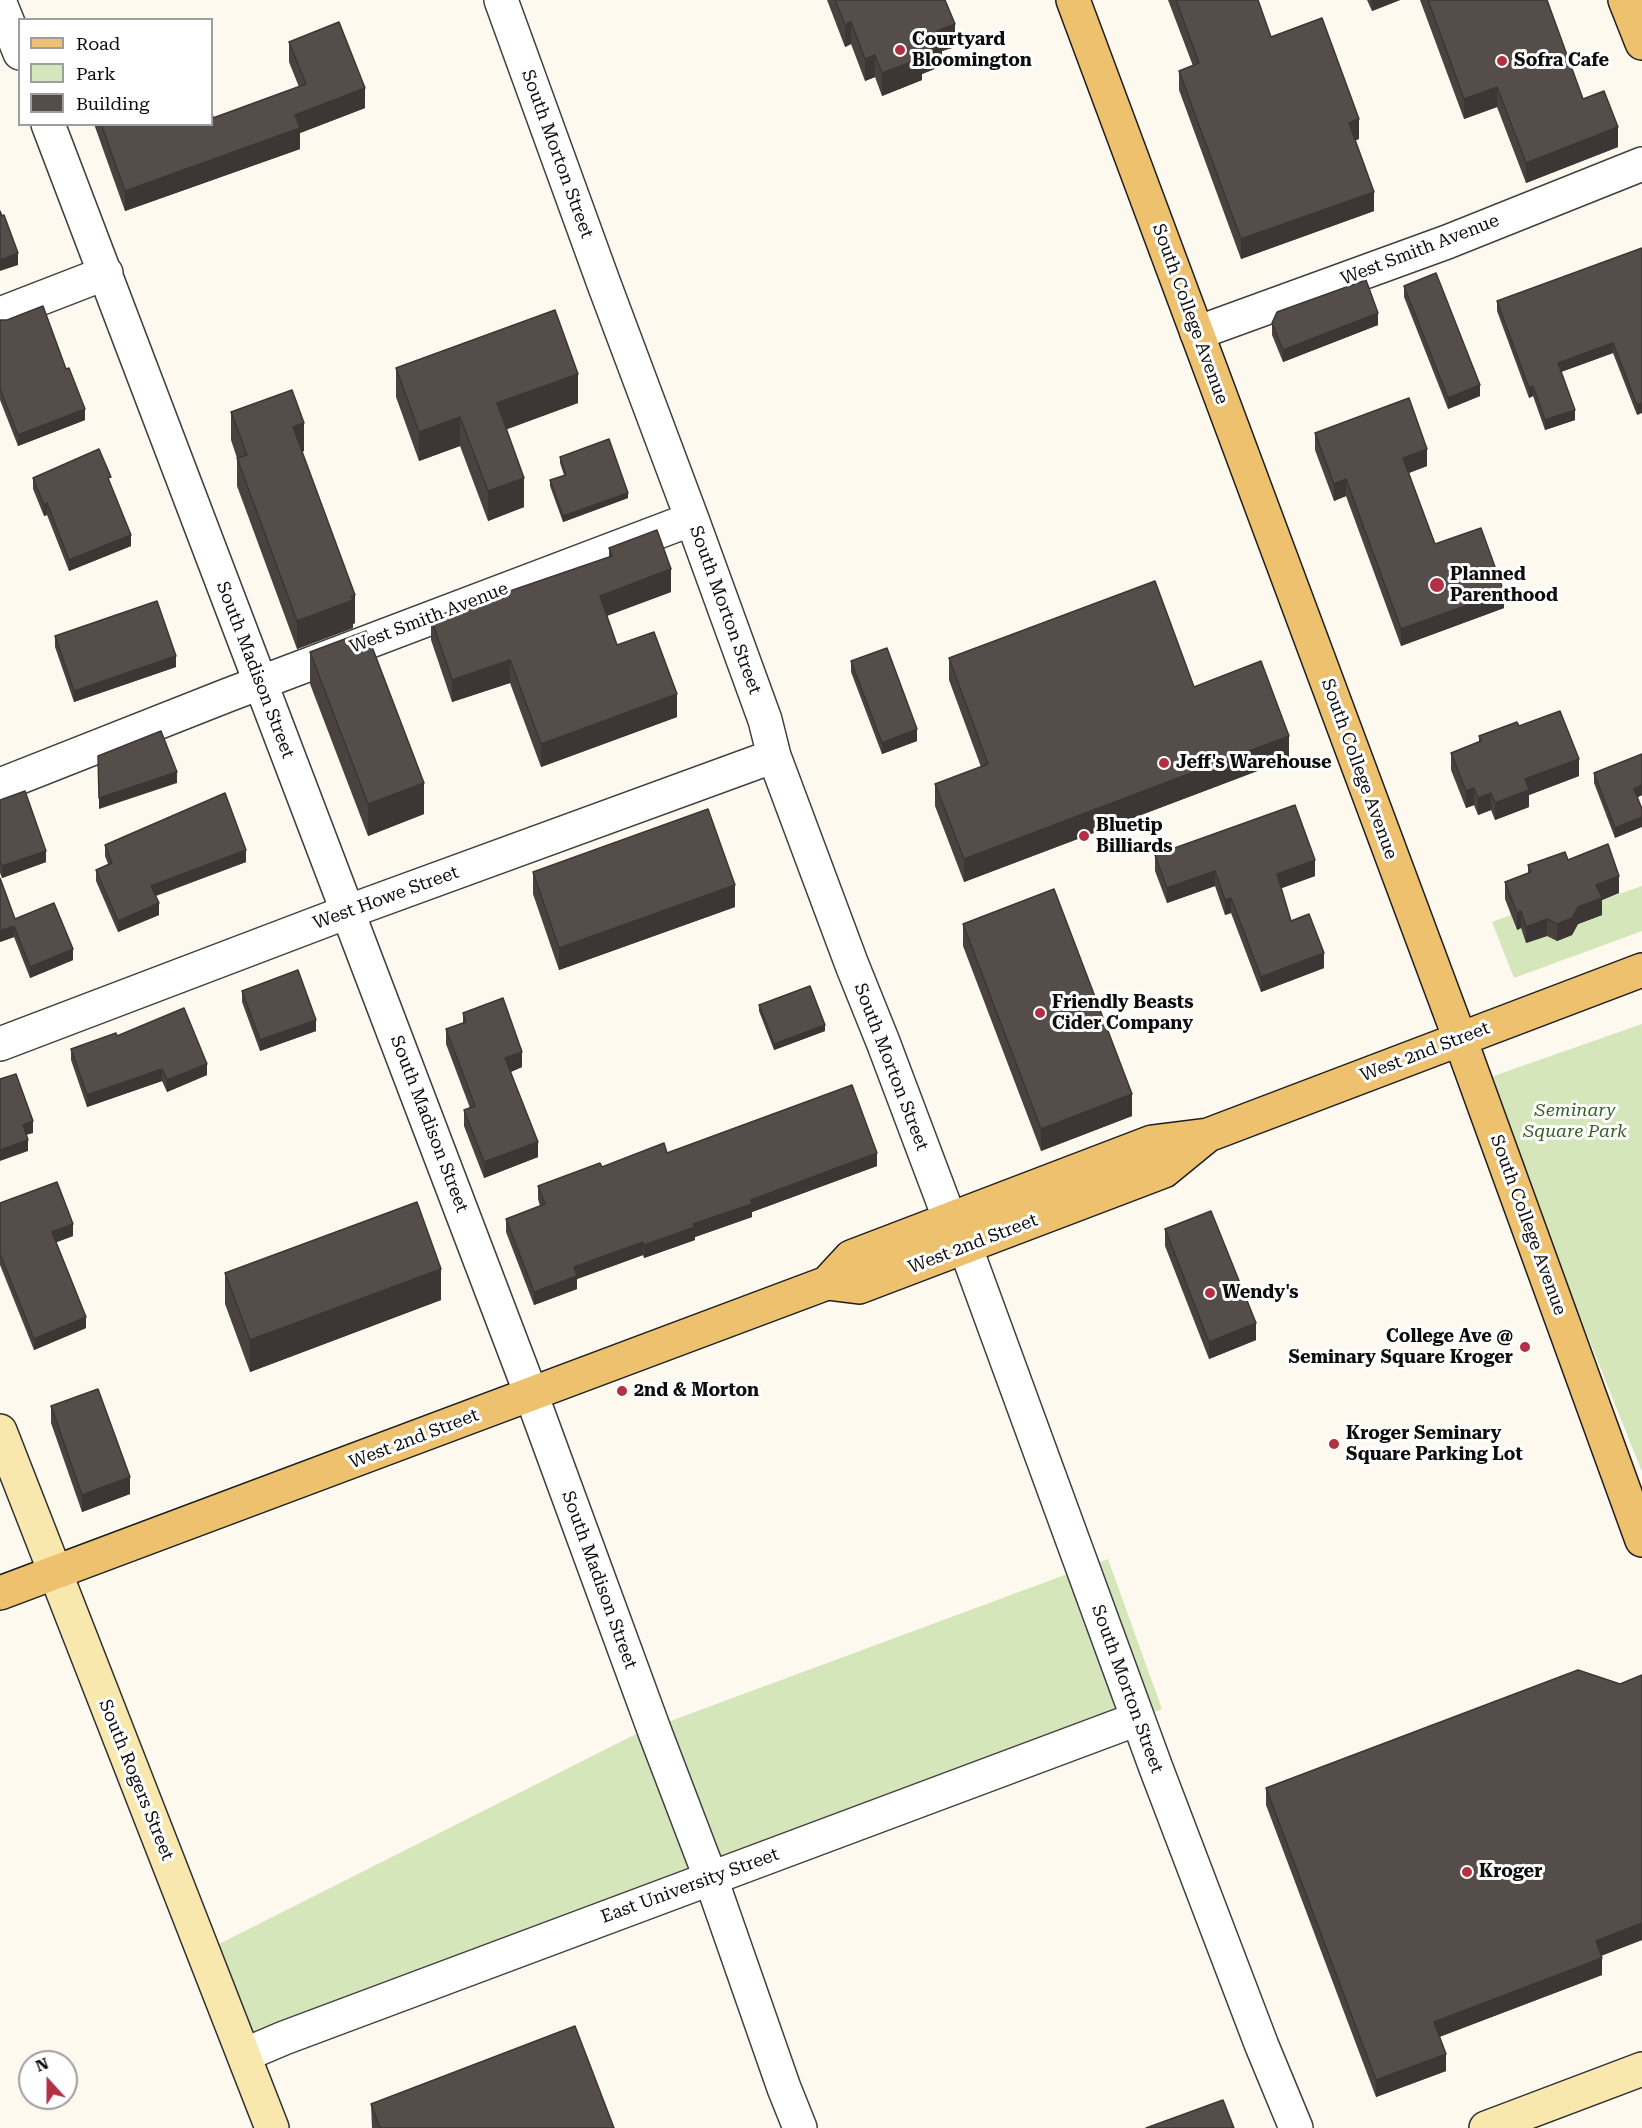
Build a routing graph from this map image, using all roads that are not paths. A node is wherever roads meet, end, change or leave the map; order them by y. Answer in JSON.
{"nodes":[{"id":1,"x":501,"y":0,"type":"edge"},
{"id":2,"x":1073,"y":0,"type":"edge"},
{"id":3,"x":1625,"y":0,"type":"edge"},
{"id":4,"x":0,"y":3,"type":"edge"},
{"id":5,"x":1642,"y":43,"type":"edge"},
{"id":6,"x":18,"y":48,"type":"edge"},
{"id":7,"x":49,"y":126,"type":"edge"},
{"id":8,"x":1642,"y":164,"type":"edge"},
{"id":9,"x":106,"y":273,"type":"junction"},
{"id":10,"x":0,"y":314,"type":"edge"},
{"id":11,"x":1197,"y":333,"type":"junction"},
{"id":12,"x":692,"y":519,"type":"junction"},
{"id":13,"x":260,"y":682,"type":"junction"},
{"id":14,"x":774,"y":756,"type":"junction"},
{"id":15,"x":0,"y":785,"type":"edge"},
{"id":16,"x":347,"y":912,"type":"junction"},
{"id":17,"x":1642,"y":970,"type":"edge"},
{"id":18,"x":1460,"y":1039,"type":"junction"},
{"id":19,"x":0,"y":1044,"type":"edge"},
{"id":20,"x":957,"y":1233,"type":"junction"},
{"id":21,"x":531,"y":1395,"type":"junction"},
{"id":22,"x":0,"y":1431,"type":"edge"},
{"id":23,"x":1642,"y":1540,"type":"edge"},
{"id":24,"x":54,"y":1573,"type":"junction"},
{"id":25,"x":0,"y":1593,"type":"edge"},
{"id":26,"x":1137,"y":1719,"type":"junction"},
{"id":27,"x":711,"y":1879,"type":"junction"},
{"id":28,"x":244,"y":2055,"type":"junction"},
{"id":29,"x":1642,"y":2069,"type":"edge"},
{"id":30,"x":272,"y":2128,"type":"edge"},
{"id":31,"x":800,"y":2128,"type":"edge"},
{"id":32,"x":1296,"y":2128,"type":"edge"},
{"id":33,"x":1486,"y":2128,"type":"edge"}],
"edges":[{"from":1,"to":12,"type":"street","name":"South Morton Street"},
{"from":2,"to":11,"type":"main road","name":"South College Avenue"},
{"from":3,"to":5,"type":"main road"},
{"from":4,"to":6,"type":"street"},
{"from":7,"to":9,"type":"street","name":"South Madison Street"},
{"from":8,"to":11,"type":"street","name":"West Smith Avenue"},
{"from":9,"to":10,"type":"street"},
{"from":9,"to":13,"type":"street","name":"South Madison Street"},
{"from":11,"to":18,"type":"main road","name":"South College Avenue"},
{"from":12,"to":13,"type":"street","name":"West Smith Avenue"},
{"from":12,"to":14,"type":"street","name":"South Morton Street"},
{"from":13,"to":15,"type":"street","name":"West Smith Avenue"},
{"from":13,"to":16,"type":"street","name":"South Madison Street"},
{"from":14,"to":16,"type":"street","name":"West Howe Street"},
{"from":14,"to":20,"type":"street","name":"South Morton Street"},
{"from":16,"to":19,"type":"street","name":"West Howe Street"},
{"from":16,"to":21,"type":"street","name":"South Madison Street"},
{"from":17,"to":18,"type":"main road","name":"West 2nd Street"},
{"from":18,"to":20,"type":"main road","name":"West 2nd Street"},
{"from":18,"to":23,"type":"main road","name":"South College Avenue"},
{"from":20,"to":21,"type":"main road","name":"West 2nd Street"},
{"from":20,"to":26,"type":"street","name":"South Morton Street"},
{"from":21,"to":24,"type":"main road","name":"West 2nd Street"},
{"from":21,"to":27,"type":"street","name":"South Madison Street"},
{"from":22,"to":24,"type":"street","name":"South Rogers Street"},
{"from":24,"to":25,"type":"main road","name":"West 2nd Street"},
{"from":24,"to":28,"type":"street","name":"South Rogers Street"},
{"from":26,"to":27,"type":"street","name":"East University Street"},
{"from":26,"to":32,"type":"street","name":"South Morton Street"},
{"from":27,"to":28,"type":"street","name":"East University Street"},
{"from":27,"to":31,"type":"street","name":"South Madison Street"},
{"from":28,"to":30,"type":"street","name":"South Rogers Street"},
{"from":29,"to":33,"type":"street"}]}
